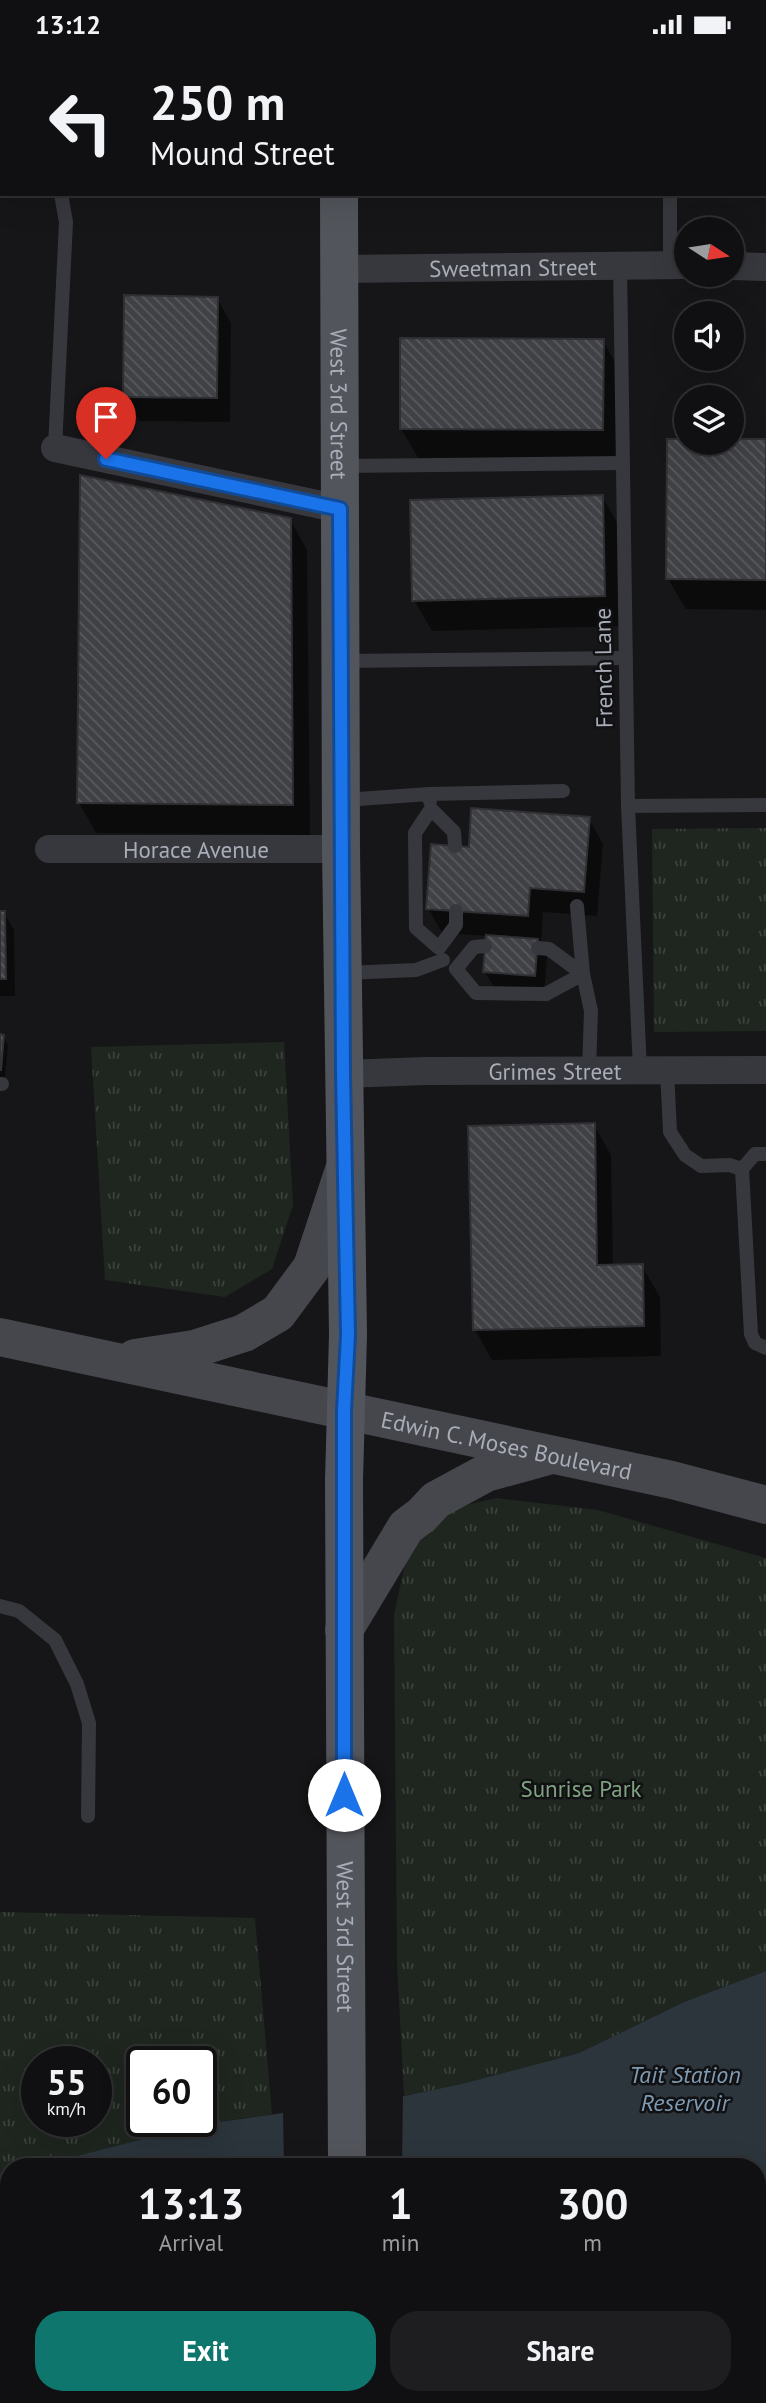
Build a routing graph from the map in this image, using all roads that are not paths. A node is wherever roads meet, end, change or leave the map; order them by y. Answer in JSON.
{"nodes":[{"id":1,"x":61,"y":196,"type":"edge"},
{"id":2,"x":340,"y":196,"type":"edge"},
{"id":3,"x":670,"y":196,"type":"edge"},
{"id":4,"x":674,"y":229,"type":"edge"},
{"id":5,"x":674,"y":264,"type":"edge"},
{"id":6,"x":620,"y":265,"type":"junction"},
{"id":7,"x":744,"y":266,"type":"edge"},
{"id":8,"x":766,"y":267,"type":"edge"},
{"id":9,"x":340,"y":269,"type":"junction"},
{"id":10,"x":55,"y":447,"type":"joint"},
{"id":11,"x":623,"y":463,"type":"junction"},
{"id":12,"x":340,"y":466,"type":"junction"},
{"id":13,"x":340,"y":509,"type":"junction"},
{"id":14,"x":626,"y":658,"type":"junction"},
{"id":15,"x":340,"y":661,"type":"junction"},
{"id":16,"x":563,"y":792,"type":"dead end"},
{"id":17,"x":342,"y":800,"type":"junction"},
{"id":18,"x":430,"y":802,"type":"junction"},
{"id":19,"x":766,"y":805,"type":"edge"},
{"id":20,"x":628,"y":806,"type":"junction"},
{"id":21,"x":454,"y":846,"type":"dead end"},
{"id":22,"x":49,"y":849,"type":"dead end"},
{"id":23,"x":341,"y":849,"type":"junction"},
{"id":24,"x":577,"y":906,"type":"dead end"},
{"id":25,"x":456,"y":911,"type":"dead end"},
{"id":26,"x":485,"y":946,"type":"dead end"},
{"id":27,"x":538,"y":948,"type":"dead end"},
{"id":28,"x":441,"y":954,"type":"junction"},
{"id":29,"x":456,"y":969,"type":"junction"},
{"id":30,"x":343,"y":973,"type":"junction"},
{"id":31,"x":583,"y":974,"type":"junction"},
{"id":32,"x":589,"y":1070,"type":"junction"},
{"id":33,"x":654,"y":1070,"type":"junction"},
{"id":34,"x":766,"y":1070,"type":"edge"},
{"id":35,"x":343,"y":1074,"type":"junction"},
{"id":36,"x":766,"y":1154,"type":"edge"},
{"id":37,"x":345,"y":1168,"type":"junction"},
{"id":38,"x":742,"y":1169,"type":"junction"},
{"id":39,"x":0,"y":1337,"type":"edge"},
{"id":40,"x":766,"y":1348,"type":"edge"},
{"id":41,"x":111,"y":1362,"type":"junction"},
{"id":42,"x":344,"y":1411,"type":"junction"},
{"id":43,"x":554,"y":1455,"type":"junction"},
{"id":44,"x":766,"y":1505,"type":"edge"},
{"id":45,"x":0,"y":1606,"type":"edge"},
{"id":46,"x":344,"y":1630,"type":"junction"},
{"id":47,"x":88,"y":1816,"type":"dead end"},
{"id":48,"x":347,"y":2158,"type":"edge"}],
"edges":[{"from":1,"to":10,"type":"lane"},
{"from":2,"to":9,"type":"main road","name":"West 3rd Street"},
{"from":3,"to":4,"type":"lane"},
{"from":5,"to":6,"type":"street","name":"Sweetman Street"},
{"from":6,"to":9,"type":"street","name":"Sweetman Street"},
{"from":6,"to":11,"type":"lane","name":"French Lane"},
{"from":7,"to":8,"type":"street"},
{"from":9,"to":12,"type":"main road","name":"West 3rd Street"},
{"from":10,"to":13,"type":"street"},
{"from":11,"to":12,"type":"lane"},
{"from":11,"to":14,"type":"lane","name":"French Lane"},
{"from":12,"to":13,"type":"main road","name":"West 3rd Street"},
{"from":13,"to":15,"type":"main road","name":"West 3rd Street"},
{"from":14,"to":15,"type":"lane"},
{"from":14,"to":20,"type":"lane","name":"French Lane"},
{"from":15,"to":17,"type":"main road","name":"West 3rd Street"},
{"from":16,"to":18,"type":"lane"},
{"from":17,"to":18,"type":"lane"},
{"from":17,"to":23,"type":"main road","name":"West 3rd Street"},
{"from":18,"to":21,"type":"lane"},
{"from":18,"to":28,"type":"lane"},
{"from":19,"to":20,"type":"lane"},
{"from":20,"to":33,"type":"lane","name":"French Lane"},
{"from":22,"to":23,"type":"street","name":"Horace Avenue"},
{"from":23,"to":30,"type":"main road","name":"West 3rd Street"},
{"from":24,"to":31,"type":"lane"},
{"from":25,"to":28,"type":"lane"},
{"from":26,"to":29,"type":"lane"},
{"from":27,"to":31,"type":"lane"},
{"from":28,"to":29,"type":"lane"},
{"from":28,"to":30,"type":"lane"},
{"from":29,"to":31,"type":"lane"},
{"from":30,"to":35,"type":"main road","name":"West 3rd Street"},
{"from":31,"to":32,"type":"lane"},
{"from":32,"to":33,"type":"street","name":"Grimes Street"},
{"from":32,"to":35,"type":"street","name":"Grimes Street"},
{"from":33,"to":34,"type":"street","name":"Grimes Street"},
{"from":33,"to":38,"type":"lane","name":"French Lane"},
{"from":35,"to":37,"type":"main road","name":"West 3rd Street"},
{"from":36,"to":38,"type":"lane"},
{"from":37,"to":41,"type":"main road"},
{"from":37,"to":42,"type":"main road","name":"West 3rd Street"},
{"from":38,"to":40,"type":"lane"},
{"from":39,"to":41,"type":"main road","name":"Edwin C. Moses Boulevard"},
{"from":41,"to":42,"type":"main road","name":"Edwin C. Moses Boulevard"},
{"from":42,"to":43,"type":"main road","name":"Edwin C. Moses Boulevard"},
{"from":42,"to":46,"type":"main road","name":"West 3rd Street"},
{"from":43,"to":44,"type":"main road","name":"Edwin C. Moses Boulevard"},
{"from":43,"to":46,"type":"main road"},
{"from":45,"to":47,"type":"lane"},
{"from":46,"to":48,"type":"main road","name":"West 3rd Street"}]}
